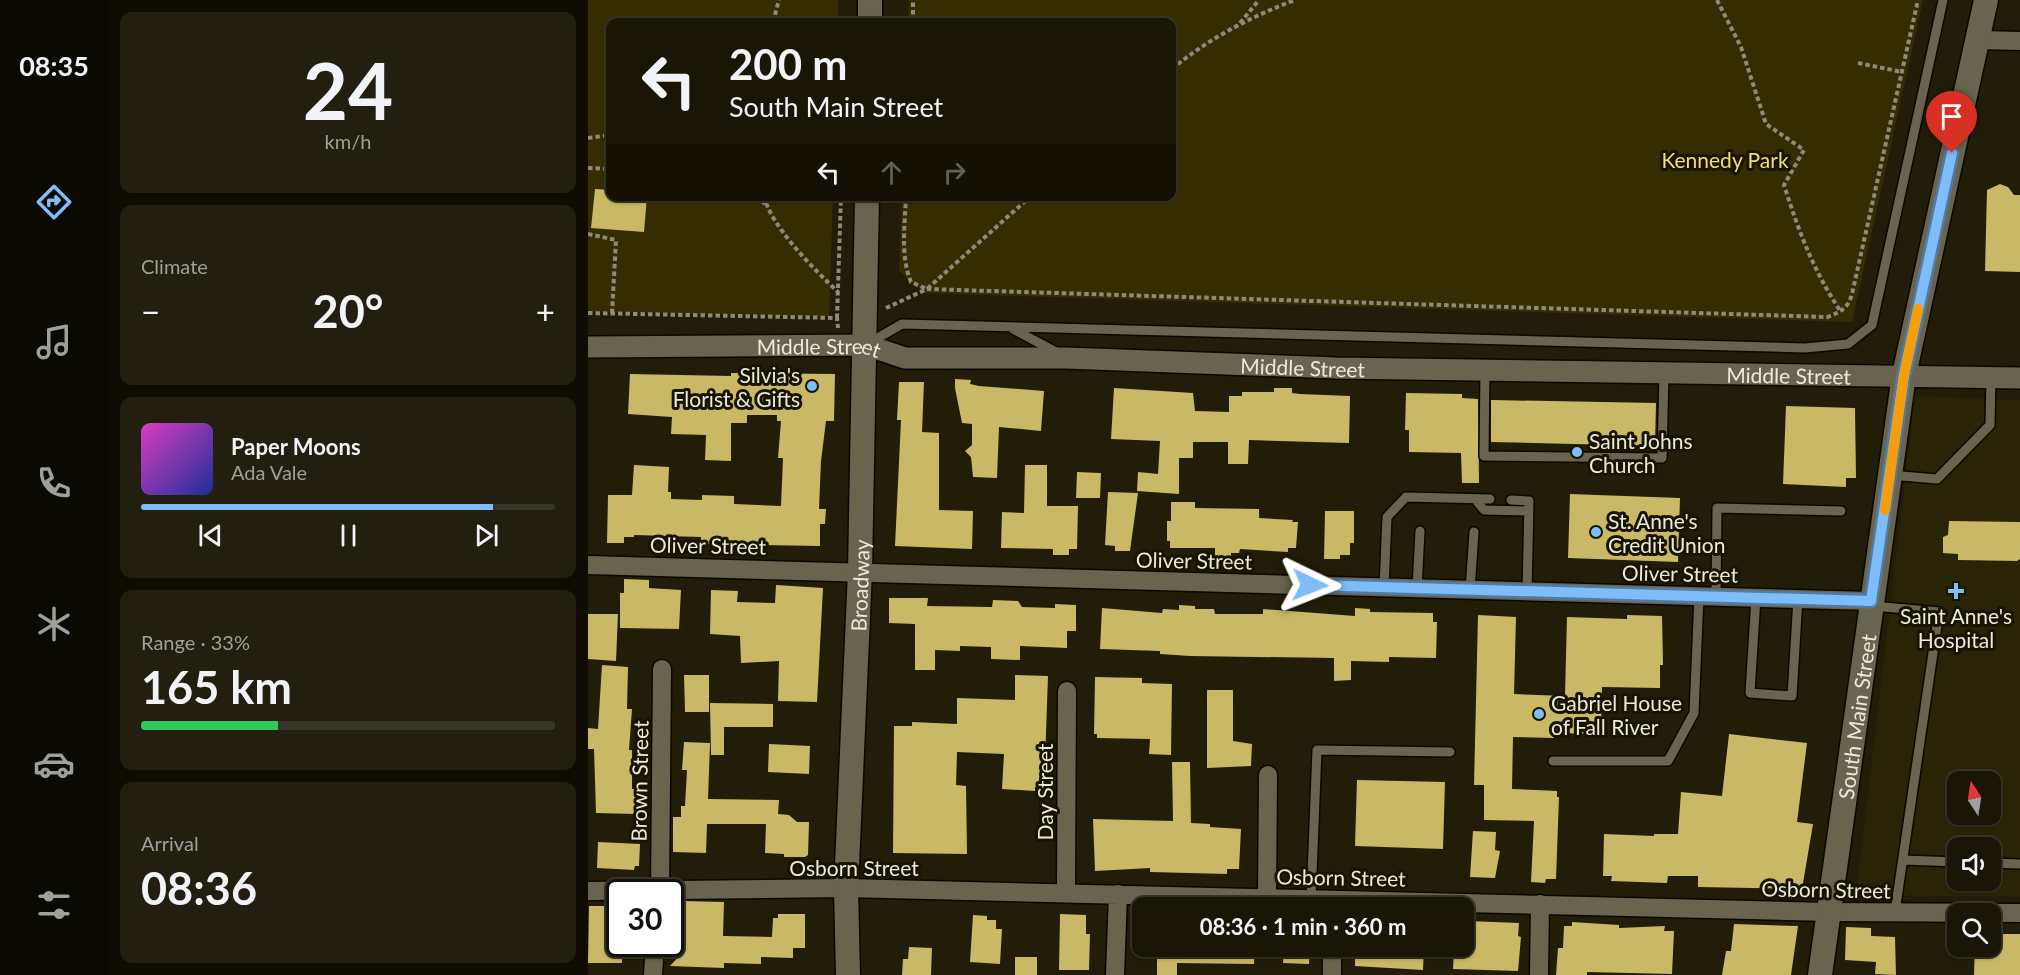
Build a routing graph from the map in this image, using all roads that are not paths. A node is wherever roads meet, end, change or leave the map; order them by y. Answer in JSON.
{"nodes":[{"id":1,"x":870,"y":0,"type":"edge"},
{"id":2,"x":1944,"y":0,"type":"edge"},
{"id":3,"x":1986,"y":0,"type":"edge"},
{"id":4,"x":870,"y":18,"type":"edge"},
{"id":5,"x":1979,"y":40,"type":"junction"},
{"id":6,"x":2020,"y":41,"type":"edge"},
{"id":7,"x":867,"y":201,"type":"edge"},
{"id":8,"x":1011,"y":328,"type":"junction"},
{"id":9,"x":866,"y":345,"type":"junction"},
{"id":10,"x":588,"y":347,"type":"edge"},
{"id":11,"x":1066,"y":358,"type":"junction"},
{"id":12,"x":1485,"y":369,"type":"junction"},
{"id":13,"x":1664,"y":371,"type":"junction"},
{"id":14,"x":1904,"y":375,"type":"junction"},
{"id":15,"x":1991,"y":377,"type":"junction"},
{"id":16,"x":2020,"y":378,"type":"edge"},
{"id":17,"x":1890,"y":475,"type":"junction"},
{"id":18,"x":1475,"y":499,"type":"junction"},
{"id":19,"x":1491,"y":500,"type":"dead end"},
{"id":20,"x":1511,"y":500,"type":"dead end"},
{"id":21,"x":1529,"y":511,"type":"junction"},
{"id":22,"x":1841,"y":511,"type":"dead end"},
{"id":23,"x":1420,"y":531,"type":"dead end"},
{"id":24,"x":1474,"y":532,"type":"dead end"},
{"id":25,"x":588,"y":565,"type":"edge"},
{"id":26,"x":860,"y":571,"type":"junction"},
{"id":27,"x":1384,"y":588,"type":"junction"},
{"id":28,"x":1417,"y":589,"type":"junction"},
{"id":29,"x":1470,"y":590,"type":"junction"},
{"id":30,"x":1527,"y":592,"type":"junction"},
{"id":31,"x":1707,"y":596,"type":"junction"},
{"id":32,"x":1756,"y":597,"type":"junction"},
{"id":33,"x":1798,"y":598,"type":"junction"},
{"id":34,"x":1871,"y":603,"type":"junction"},
{"id":35,"x":662,"y":669,"type":"dead end"},
{"id":36,"x":1067,"y":691,"type":"dead end"},
{"id":37,"x":1450,"y":752,"type":"dead end"},
{"id":38,"x":1553,"y":761,"type":"dead end"},
{"id":39,"x":1268,"y":775,"type":"dead end"},
{"id":40,"x":1903,"y":860,"type":"junction"},
{"id":41,"x":1947,"y":862,"type":"edge"},
{"id":42,"x":2001,"y":863,"type":"edge"},
{"id":43,"x":2020,"y":864,"type":"edge"},
{"id":44,"x":660,"y":879,"type":"edge"},
{"id":45,"x":846,"y":888,"type":"junction"},
{"id":46,"x":588,"y":891,"type":"edge"},
{"id":47,"x":606,"y":891,"type":"edge"},
{"id":48,"x":684,"y":891,"type":"edge"},
{"id":49,"x":1066,"y":893,"type":"junction"},
{"id":50,"x":1118,"y":894,"type":"junction"},
{"id":51,"x":1230,"y":897,"type":"edge"},
{"id":52,"x":1267,"y":897,"type":"edge"},
{"id":53,"x":1311,"y":897,"type":"edge"},
{"id":54,"x":1474,"y":904,"type":"edge"},
{"id":55,"x":1540,"y":904,"type":"junction"},
{"id":56,"x":1828,"y":912,"type":"junction"},
{"id":57,"x":1895,"y":912,"type":"junction"},
{"id":58,"x":2020,"y":913,"type":"edge"},
{"id":59,"x":654,"y":957,"type":"edge"},
{"id":60,"x":1332,"y":957,"type":"edge"},
{"id":61,"x":653,"y":975,"type":"edge"},
{"id":62,"x":848,"y":975,"type":"edge"},
{"id":63,"x":1115,"y":975,"type":"edge"},
{"id":64,"x":1332,"y":975,"type":"edge"},
{"id":65,"x":1539,"y":975,"type":"edge"},
{"id":66,"x":1820,"y":975,"type":"edge"}],
"edges":[{"from":1,"to":4,"type":"main road"},
{"from":2,"to":8,"type":"lane"},
{"from":3,"to":5,"type":"main road","name":"South Main Street"},
{"from":5,"to":6,"type":"street"},
{"from":5,"to":14,"type":"main road","name":"South Main Street"},
{"from":7,"to":9,"type":"main road","name":"Broadway"},
{"from":8,"to":9,"type":"lane"},
{"from":8,"to":11,"type":"lane"},
{"from":9,"to":10,"type":"street","name":"Middle Street"},
{"from":9,"to":11,"type":"street","name":"Middle Street"},
{"from":9,"to":26,"type":"main road","name":"Broadway"},
{"from":11,"to":12,"type":"street","name":"Middle Street"},
{"from":12,"to":13,"type":"street","name":"Middle Street"},
{"from":12,"to":13,"type":"lane"},
{"from":13,"to":14,"type":"street","name":"Middle Street"},
{"from":14,"to":15,"type":"street","name":"Middle Street"},
{"from":14,"to":17,"type":"main road","name":"South Main Street"},
{"from":15,"to":16,"type":"street","name":"Middle Street"},
{"from":15,"to":17,"type":"lane"},
{"from":17,"to":34,"type":"main road","name":"South Main Street"},
{"from":18,"to":19,"type":"lane"},
{"from":18,"to":21,"type":"lane"},
{"from":18,"to":27,"type":"lane"},
{"from":20,"to":21,"type":"lane"},
{"from":21,"to":30,"type":"lane"},
{"from":22,"to":31,"type":"lane"},
{"from":23,"to":28,"type":"lane"},
{"from":24,"to":29,"type":"lane"},
{"from":25,"to":26,"type":"street","name":"Oliver Street"},
{"from":26,"to":27,"type":"street","name":"Oliver Street"},
{"from":26,"to":45,"type":"main road","name":"Broadway"},
{"from":27,"to":28,"type":"street","name":"Oliver Street"},
{"from":28,"to":29,"type":"street","name":"Oliver Street"},
{"from":29,"to":30,"type":"street","name":"Oliver Street"},
{"from":30,"to":31,"type":"street","name":"Oliver Street"},
{"from":31,"to":32,"type":"street","name":"Oliver Street"},
{"from":31,"to":38,"type":"lane"},
{"from":32,"to":33,"type":"street","name":"Oliver Street"},
{"from":32,"to":33,"type":"lane"},
{"from":33,"to":34,"type":"street","name":"Oliver Street"},
{"from":34,"to":40,"type":"lane"},
{"from":34,"to":56,"type":"main road","name":"South Main Street"},
{"from":35,"to":44,"type":"street","name":"Brown Street"},
{"from":36,"to":49,"type":"street","name":"Day Street"},
{"from":37,"to":53,"type":"lane"},
{"from":39,"to":52,"type":"street"},
{"from":40,"to":41,"type":"lane"},
{"from":40,"to":57,"type":"lane"},
{"from":42,"to":43,"type":"lane"},
{"from":45,"to":48,"type":"street","name":"Osborn Street"},
{"from":45,"to":49,"type":"street","name":"Osborn Street"},
{"from":45,"to":62,"type":"main road","name":"Broadway"},
{"from":46,"to":47,"type":"street","name":"Osborn Street"},
{"from":49,"to":50,"type":"street","name":"Osborn Street"},
{"from":50,"to":51,"type":"street","name":"Osborn Street"},
{"from":50,"to":63,"type":"street"},
{"from":54,"to":55,"type":"street","name":"Osborn Street"},
{"from":55,"to":56,"type":"street","name":"Osborn Street"},
{"from":55,"to":65,"type":"street"},
{"from":56,"to":57,"type":"street","name":"Osborn Street"},
{"from":56,"to":66,"type":"main road","name":"South Main Street"},
{"from":57,"to":58,"type":"street","name":"Osborn Street"},
{"from":59,"to":61,"type":"street"},
{"from":60,"to":64,"type":"street"}]}
